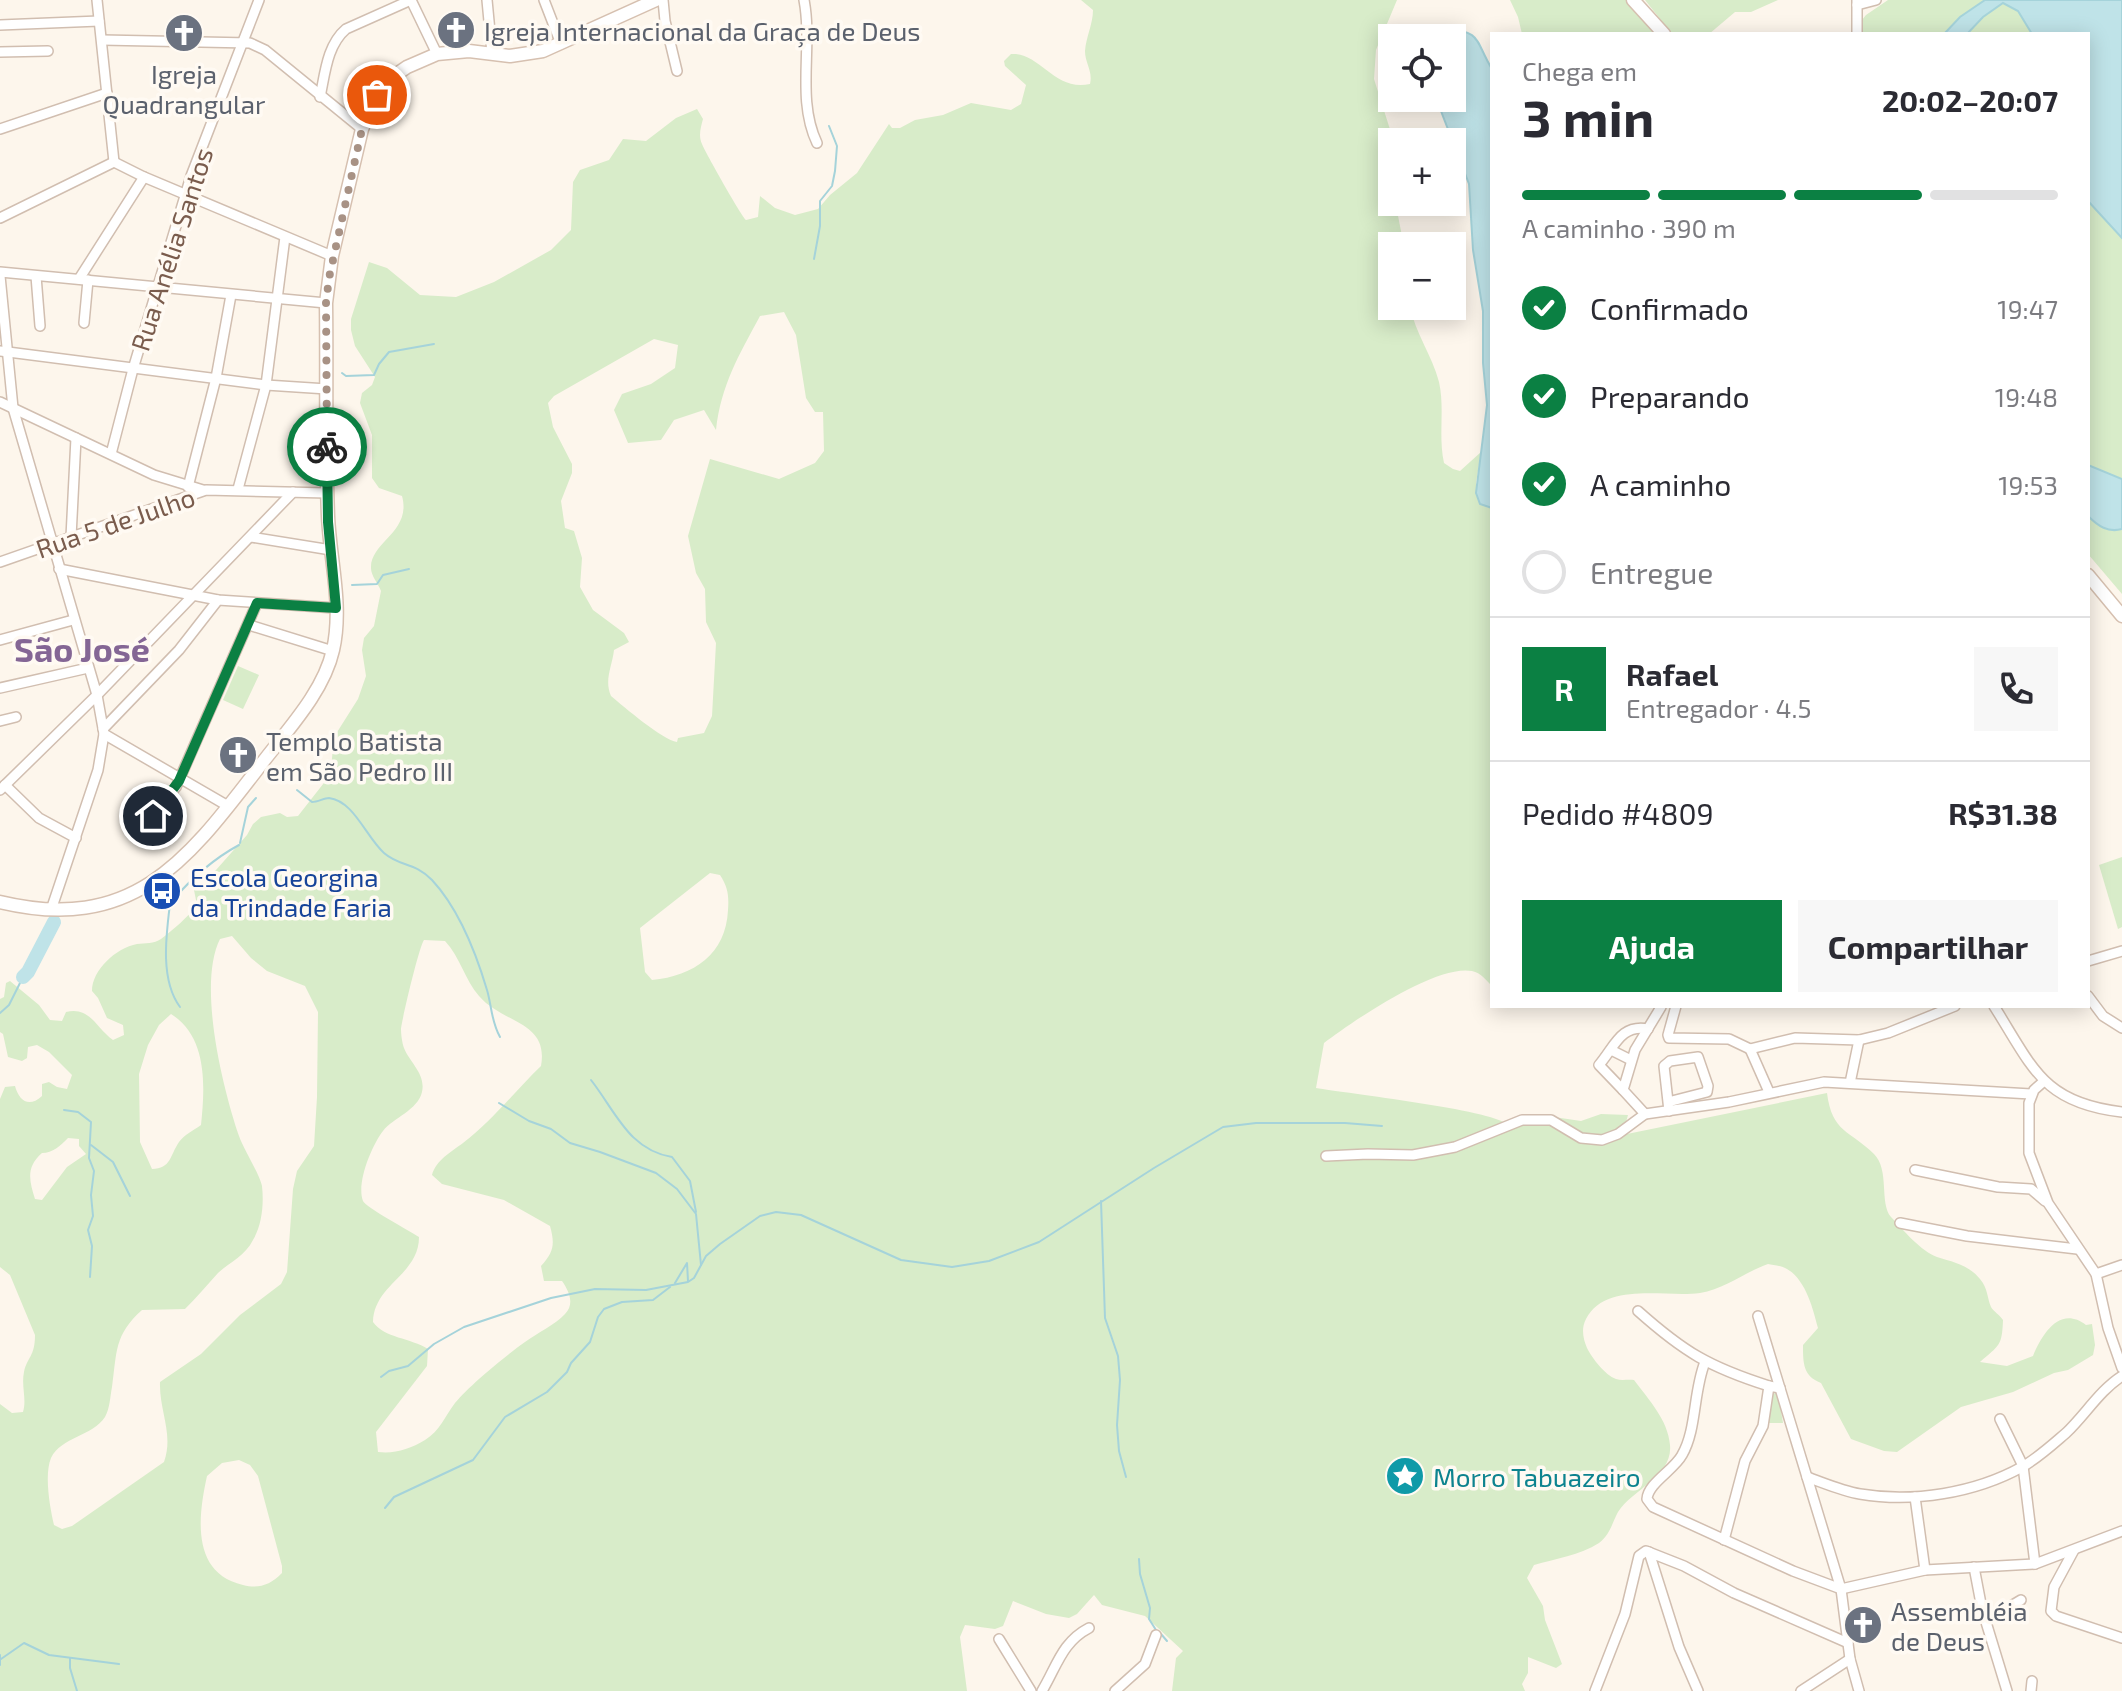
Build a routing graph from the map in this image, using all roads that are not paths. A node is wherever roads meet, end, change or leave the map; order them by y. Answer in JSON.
{"nodes":[{"id":1,"x":97,"y":0,"type":"edge"},
{"id":2,"x":259,"y":0,"type":"edge"},
{"id":3,"x":411,"y":0,"type":"edge"},
{"id":4,"x":487,"y":0,"type":"edge"},
{"id":5,"x":544,"y":0,"type":"edge"},
{"id":6,"x":656,"y":0,"type":"edge"},
{"id":7,"x":663,"y":0,"type":"edge"},
{"id":8,"x":804,"y":0,"type":"edge"},
{"id":9,"x":1633,"y":0,"type":"edge"},
{"id":10,"x":1876,"y":0,"type":"edge"},
{"id":11,"x":1857,"y":3,"type":"edge"},
{"id":12,"x":99,"y":21,"type":"junction"},
{"id":13,"x":0,"y":25,"type":"edge"},
{"id":14,"x":1662,"y":32,"type":"edge"},
{"id":15,"x":1857,"y":32,"type":"edge"},
{"id":16,"x":102,"y":40,"type":"junction"},
{"id":17,"x":244,"y":41,"type":"junction"},
{"id":18,"x":561,"y":44,"type":"junction"},
{"id":19,"x":48,"y":51,"type":"dead end"},
{"id":20,"x":0,"y":52,"type":"edge"},
{"id":21,"x":492,"y":53,"type":"junction"},
{"id":22,"x":437,"y":54,"type":"junction"},
{"id":23,"x":677,"y":71,"type":"dead end"},
{"id":24,"x":107,"y":93,"type":"junction"},
{"id":25,"x":320,"y":97,"type":"junction"},
{"id":26,"x":0,"y":129,"type":"edge"},
{"id":27,"x":362,"y":129,"type":"junction"},
{"id":28,"x":817,"y":143,"type":"dead end"},
{"id":29,"x":114,"y":162,"type":"junction"},
{"id":30,"x":144,"y":177,"type":"junction"},
{"id":31,"x":186,"y":194,"type":"junction"},
{"id":32,"x":0,"y":218,"type":"edge"},
{"id":33,"x":285,"y":237,"type":"junction"},
{"id":34,"x":332,"y":256,"type":"junction"},
{"id":35,"x":0,"y":274,"type":"edge"},
{"id":36,"x":36,"y":276,"type":"junction"},
{"id":37,"x":83,"y":280,"type":"junction"},
{"id":38,"x":157,"y":287,"type":"junction"},
{"id":39,"x":231,"y":295,"type":"junction"},
{"id":40,"x":278,"y":300,"type":"junction"},
{"id":41,"x":326,"y":303,"type":"junction"},
{"id":42,"x":84,"y":323,"type":"dead end"},
{"id":43,"x":40,"y":326,"type":"dead end"},
{"id":44,"x":3,"y":352,"type":"edge"},
{"id":45,"x":133,"y":369,"type":"junction"},
{"id":46,"x":216,"y":378,"type":"junction"},
{"id":47,"x":266,"y":385,"type":"junction"},
{"id":48,"x":327,"y":389,"type":"junction"},
{"id":49,"x":0,"y":402,"type":"edge"},
{"id":50,"x":13,"y":408,"type":"junction"},
{"id":51,"x":76,"y":438,"type":"junction"},
{"id":52,"x":111,"y":454,"type":"junction"},
{"id":53,"x":188,"y":487,"type":"junction"},
{"id":54,"x":238,"y":489,"type":"junction"},
{"id":55,"x":206,"y":490,"type":"junction"},
{"id":56,"x":293,"y":492,"type":"junction"},
{"id":57,"x":327,"y":493,"type":"junction"},
{"id":58,"x":71,"y":537,"type":"junction"},
{"id":59,"x":251,"y":537,"type":"junction"},
{"id":60,"x":52,"y":545,"type":"junction"},
{"id":61,"x":331,"y":550,"type":"junction"},
{"id":62,"x":0,"y":562,"type":"edge"},
{"id":63,"x":59,"y":569,"type":"junction"},
{"id":64,"x":2090,"y":577,"type":"edge"},
{"id":65,"x":192,"y":594,"type":"junction"},
{"id":66,"x":218,"y":600,"type":"junction"},
{"id":67,"x":257,"y":603,"type":"junction"},
{"id":68,"x":336,"y":608,"type":"junction"},
{"id":69,"x":2122,"y":616,"type":"edge"},
{"id":70,"x":73,"y":620,"type":"junction"},
{"id":71,"x":249,"y":625,"type":"junction"},
{"id":72,"x":0,"y":640,"type":"edge"},
{"id":73,"x":333,"y":651,"type":"junction"},
{"id":74,"x":88,"y":668,"type":"junction"},
{"id":75,"x":0,"y":688,"type":"edge"},
{"id":76,"x":97,"y":695,"type":"junction"},
{"id":77,"x":16,"y":717,"type":"dead end"},
{"id":78,"x":0,"y":721,"type":"edge"},
{"id":79,"x":104,"y":732,"type":"junction"},
{"id":80,"x":181,"y":777,"type":"junction"},
{"id":81,"x":2,"y":788,"type":"edge"},
{"id":82,"x":228,"y":806,"type":"junction"},
{"id":83,"x":136,"y":836,"type":"dead end"},
{"id":84,"x":76,"y":838,"type":"junction"},
{"id":85,"x":0,"y":902,"type":"edge"},
{"id":86,"x":51,"y":910,"type":"junction"},
{"id":87,"x":2122,"y":951,"type":"edge"},
{"id":88,"x":2090,"y":960,"type":"edge"},
{"id":89,"x":2090,"y":999,"type":"edge"},
{"id":90,"x":1660,"y":1008,"type":"edge"},
{"id":91,"x":1675,"y":1008,"type":"edge"},
{"id":92,"x":1950,"y":1008,"type":"edge"},
{"id":93,"x":1995,"y":1008,"type":"edge"},
{"id":94,"x":2122,"y":1028,"type":"edge"},
{"id":95,"x":1648,"y":1029,"type":"junction"},
{"id":96,"x":1859,"y":1040,"type":"junction"},
{"id":97,"x":1750,"y":1049,"type":"junction"},
{"id":98,"x":1611,"y":1050,"type":"junction"},
{"id":99,"x":1631,"y":1060,"type":"junction"},
{"id":100,"x":2043,"y":1082,"type":"junction"},
{"id":101,"x":1850,"y":1083,"type":"junction"},
{"id":102,"x":1623,"y":1090,"type":"junction"},
{"id":103,"x":1769,"y":1092,"type":"junction"},
{"id":104,"x":2031,"y":1094,"type":"junction"},
{"id":105,"x":1668,"y":1106,"type":"junction"},
{"id":106,"x":2122,"y":1112,"type":"edge"},
{"id":107,"x":1641,"y":1116,"type":"junction"},
{"id":108,"x":1326,"y":1156,"type":"dead end"},
{"id":109,"x":1915,"y":1170,"type":"dead end"},
{"id":110,"x":2048,"y":1203,"type":"junction"},
{"id":111,"x":1900,"y":1223,"type":"dead end"},
{"id":112,"x":2077,"y":1249,"type":"junction"},
{"id":113,"x":2122,"y":1265,"type":"edge"},
{"id":114,"x":2096,"y":1274,"type":"junction"},
{"id":115,"x":1638,"y":1311,"type":"dead end"},
{"id":116,"x":1758,"y":1316,"type":"dead end"},
{"id":117,"x":1705,"y":1362,"type":"junction"},
{"id":118,"x":2122,"y":1368,"type":"edge"},
{"id":119,"x":2122,"y":1376,"type":"edge"},
{"id":120,"x":1774,"y":1387,"type":"junction"},
{"id":121,"x":2000,"y":1419,"type":"dead end"},
{"id":122,"x":2023,"y":1466,"type":"junction"},
{"id":123,"x":1807,"y":1477,"type":"junction"},
{"id":124,"x":1915,"y":1497,"type":"junction"},
{"id":125,"x":2122,"y":1531,"type":"edge"},
{"id":126,"x":1724,"y":1540,"type":"junction"},
{"id":127,"x":2074,"y":1550,"type":"junction"},
{"id":128,"x":1646,"y":1552,"type":"junction"},
{"id":129,"x":2035,"y":1564,"type":"junction"},
{"id":130,"x":1974,"y":1567,"type":"junction"},
{"id":131,"x":1925,"y":1570,"type":"junction"},
{"id":132,"x":1841,"y":1589,"type":"junction"},
{"id":133,"x":2021,"y":1600,"type":"dead end"},
{"id":134,"x":1986,"y":1621,"type":"junction"},
{"id":135,"x":1089,"y":1628,"type":"dead end"},
{"id":136,"x":1156,"y":1635,"type":"dead end"},
{"id":137,"x":2122,"y":1638,"type":"edge"},
{"id":138,"x":999,"y":1639,"type":"dead end"},
{"id":139,"x":1848,"y":1643,"type":"junction"},
{"id":140,"x":1850,"y":1659,"type":"junction"},
{"id":141,"x":1031,"y":1691,"type":"edge"},
{"id":142,"x":1042,"y":1691,"type":"edge"},
{"id":143,"x":1115,"y":1691,"type":"edge"},
{"id":144,"x":1595,"y":1691,"type":"edge"},
{"id":145,"x":1698,"y":1691,"type":"edge"},
{"id":146,"x":1801,"y":1691,"type":"edge"},
{"id":147,"x":1859,"y":1691,"type":"edge"},
{"id":148,"x":2007,"y":1691,"type":"edge"}],
"edges":[{"from":1,"to":12,"type":"street"},
{"from":2,"to":17,"type":"street","name":"Rua Anélia Santos"},
{"from":3,"to":22,"type":"street"},
{"from":3,"to":25,"type":"street"},
{"from":4,"to":21,"type":"street"},
{"from":5,"to":18,"type":"street"},
{"from":6,"to":18,"type":"main road"},
{"from":7,"to":23,"type":"street"},
{"from":8,"to":28,"type":"street"},
{"from":9,"to":14,"type":"main road"},
{"from":10,"to":11,"type":"street"},
{"from":11,"to":15,"type":"street"},
{"from":12,"to":13,"type":"street"},
{"from":12,"to":16,"type":"street"},
{"from":16,"to":17,"type":"street"},
{"from":16,"to":24,"type":"street"},
{"from":17,"to":25,"type":"street"},
{"from":17,"to":31,"type":"street","name":"Rua Anélia Santos"},
{"from":18,"to":21,"type":"main road"},
{"from":19,"to":20,"type":"street"},
{"from":21,"to":22,"type":"main road"},
{"from":22,"to":27,"type":"main road"},
{"from":24,"to":26,"type":"street"},
{"from":24,"to":29,"type":"street"},
{"from":25,"to":27,"type":"street"},
{"from":27,"to":34,"type":"main road"},
{"from":29,"to":30,"type":"street"},
{"from":29,"to":32,"type":"street"},
{"from":30,"to":31,"type":"street"},
{"from":30,"to":37,"type":"street"},
{"from":31,"to":33,"type":"street"},
{"from":31,"to":38,"type":"street","name":"Rua Anélia Santos"},
{"from":33,"to":34,"type":"street"},
{"from":33,"to":40,"type":"street"},
{"from":34,"to":41,"type":"main road"},
{"from":35,"to":36,"type":"street"},
{"from":35,"to":44,"type":"street"},
{"from":36,"to":37,"type":"street"},
{"from":36,"to":43,"type":"street"},
{"from":37,"to":38,"type":"street"},
{"from":37,"to":42,"type":"street"},
{"from":38,"to":39,"type":"street"},
{"from":38,"to":45,"type":"street","name":"Rua Anélia Santos"},
{"from":39,"to":40,"type":"street"},
{"from":39,"to":46,"type":"street"},
{"from":40,"to":41,"type":"street"},
{"from":40,"to":47,"type":"street"},
{"from":41,"to":48,"type":"main road"},
{"from":44,"to":45,"type":"street"},
{"from":44,"to":50,"type":"street"},
{"from":45,"to":46,"type":"street"},
{"from":45,"to":52,"type":"street","name":"Rua Anélia Santos"},
{"from":46,"to":47,"type":"street"},
{"from":46,"to":53,"type":"street"},
{"from":47,"to":48,"type":"street"},
{"from":47,"to":54,"type":"street"},
{"from":48,"to":57,"type":"main road"},
{"from":49,"to":50,"type":"street"},
{"from":50,"to":51,"type":"street"},
{"from":50,"to":60,"type":"street"},
{"from":51,"to":52,"type":"street"},
{"from":51,"to":58,"type":"street"},
{"from":52,"to":53,"type":"street"},
{"from":53,"to":55,"type":"street"},
{"from":54,"to":55,"type":"street","name":"Rua 5 de Julho"},
{"from":54,"to":56,"type":"street","name":"Rua 5 de Julho"},
{"from":55,"to":58,"type":"street","name":"Rua 5 de Julho"},
{"from":56,"to":57,"type":"street","name":"Rua 5 de Julho"},
{"from":56,"to":59,"type":"street"},
{"from":57,"to":61,"type":"main road"},
{"from":58,"to":60,"type":"street","name":"Rua 5 de Julho"},
{"from":59,"to":61,"type":"street"},
{"from":59,"to":65,"type":"street"},
{"from":60,"to":62,"type":"street","name":"Rua 5 de Julho"},
{"from":60,"to":63,"type":"street"},
{"from":61,"to":68,"type":"main road"},
{"from":63,"to":65,"type":"street"},
{"from":63,"to":70,"type":"street"},
{"from":64,"to":69,"type":"main road"},
{"from":65,"to":66,"type":"street"},
{"from":65,"to":76,"type":"street"},
{"from":66,"to":67,"type":"street"},
{"from":66,"to":79,"type":"street"},
{"from":67,"to":68,"type":"street"},
{"from":67,"to":71,"type":"street"},
{"from":68,"to":73,"type":"main road"},
{"from":70,"to":72,"type":"street"},
{"from":70,"to":74,"type":"street"},
{"from":71,"to":73,"type":"street"},
{"from":71,"to":80,"type":"street"},
{"from":73,"to":82,"type":"main road"},
{"from":74,"to":75,"type":"street"},
{"from":74,"to":76,"type":"street"},
{"from":76,"to":79,"type":"street"},
{"from":76,"to":81,"type":"street"},
{"from":77,"to":78,"type":"street"},
{"from":79,"to":80,"type":"street"},
{"from":79,"to":84,"type":"street"},
{"from":80,"to":82,"type":"street"},
{"from":80,"to":83,"type":"street"},
{"from":81,"to":84,"type":"street"},
{"from":82,"to":86,"type":"main road"},
{"from":84,"to":86,"type":"street"},
{"from":85,"to":86,"type":"main road"},
{"from":87,"to":88,"type":"street"},
{"from":89,"to":94,"type":"street"},
{"from":90,"to":95,"type":"street"},
{"from":91,"to":97,"type":"street"},
{"from":92,"to":96,"type":"street"},
{"from":93,"to":100,"type":"street"},
{"from":95,"to":98,"type":"street"},
{"from":95,"to":99,"type":"street"},
{"from":96,"to":97,"type":"street"},
{"from":96,"to":101,"type":"street"},
{"from":97,"to":103,"type":"street"},
{"from":98,"to":99,"type":"street"},
{"from":98,"to":102,"type":"street"},
{"from":99,"to":102,"type":"street"},
{"from":100,"to":104,"type":"street"},
{"from":100,"to":106,"type":"street"},
{"from":101,"to":103,"type":"street"},
{"from":101,"to":104,"type":"street"},
{"from":102,"to":107,"type":"street"},
{"from":103,"to":105,"type":"street"},
{"from":104,"to":110,"type":"street"},
{"from":105,"to":105,"type":"street"},
{"from":105,"to":107,"type":"street"},
{"from":107,"to":108,"type":"street"},
{"from":109,"to":110,"type":"street"},
{"from":110,"to":112,"type":"street"},
{"from":111,"to":112,"type":"street"},
{"from":112,"to":114,"type":"street"},
{"from":113,"to":114,"type":"street"},
{"from":114,"to":118,"type":"street"},
{"from":115,"to":117,"type":"street"},
{"from":116,"to":120,"type":"street"},
{"from":117,"to":120,"type":"street"},
{"from":117,"to":126,"type":"street"},
{"from":119,"to":122,"type":"street"},
{"from":120,"to":123,"type":"street"},
{"from":120,"to":126,"type":"street"},
{"from":121,"to":122,"type":"street"},
{"from":122,"to":124,"type":"street"},
{"from":122,"to":129,"type":"street"},
{"from":123,"to":124,"type":"street"},
{"from":123,"to":132,"type":"street"},
{"from":124,"to":131,"type":"street"},
{"from":125,"to":127,"type":"street"},
{"from":126,"to":132,"type":"street"},
{"from":127,"to":129,"type":"street"},
{"from":127,"to":137,"type":"street"},
{"from":128,"to":139,"type":"street"},
{"from":128,"to":144,"type":"street"},
{"from":128,"to":145,"type":"street"},
{"from":129,"to":130,"type":"street"},
{"from":130,"to":131,"type":"street"},
{"from":130,"to":134,"type":"street"},
{"from":131,"to":132,"type":"street"},
{"from":132,"to":139,"type":"street"},
{"from":133,"to":134,"type":"street"},
{"from":134,"to":148,"type":"street"},
{"from":135,"to":142,"type":"street"},
{"from":136,"to":143,"type":"street"},
{"from":138,"to":141,"type":"street"},
{"from":139,"to":140,"type":"street"},
{"from":140,"to":146,"type":"street"},
{"from":140,"to":147,"type":"street"}]}
